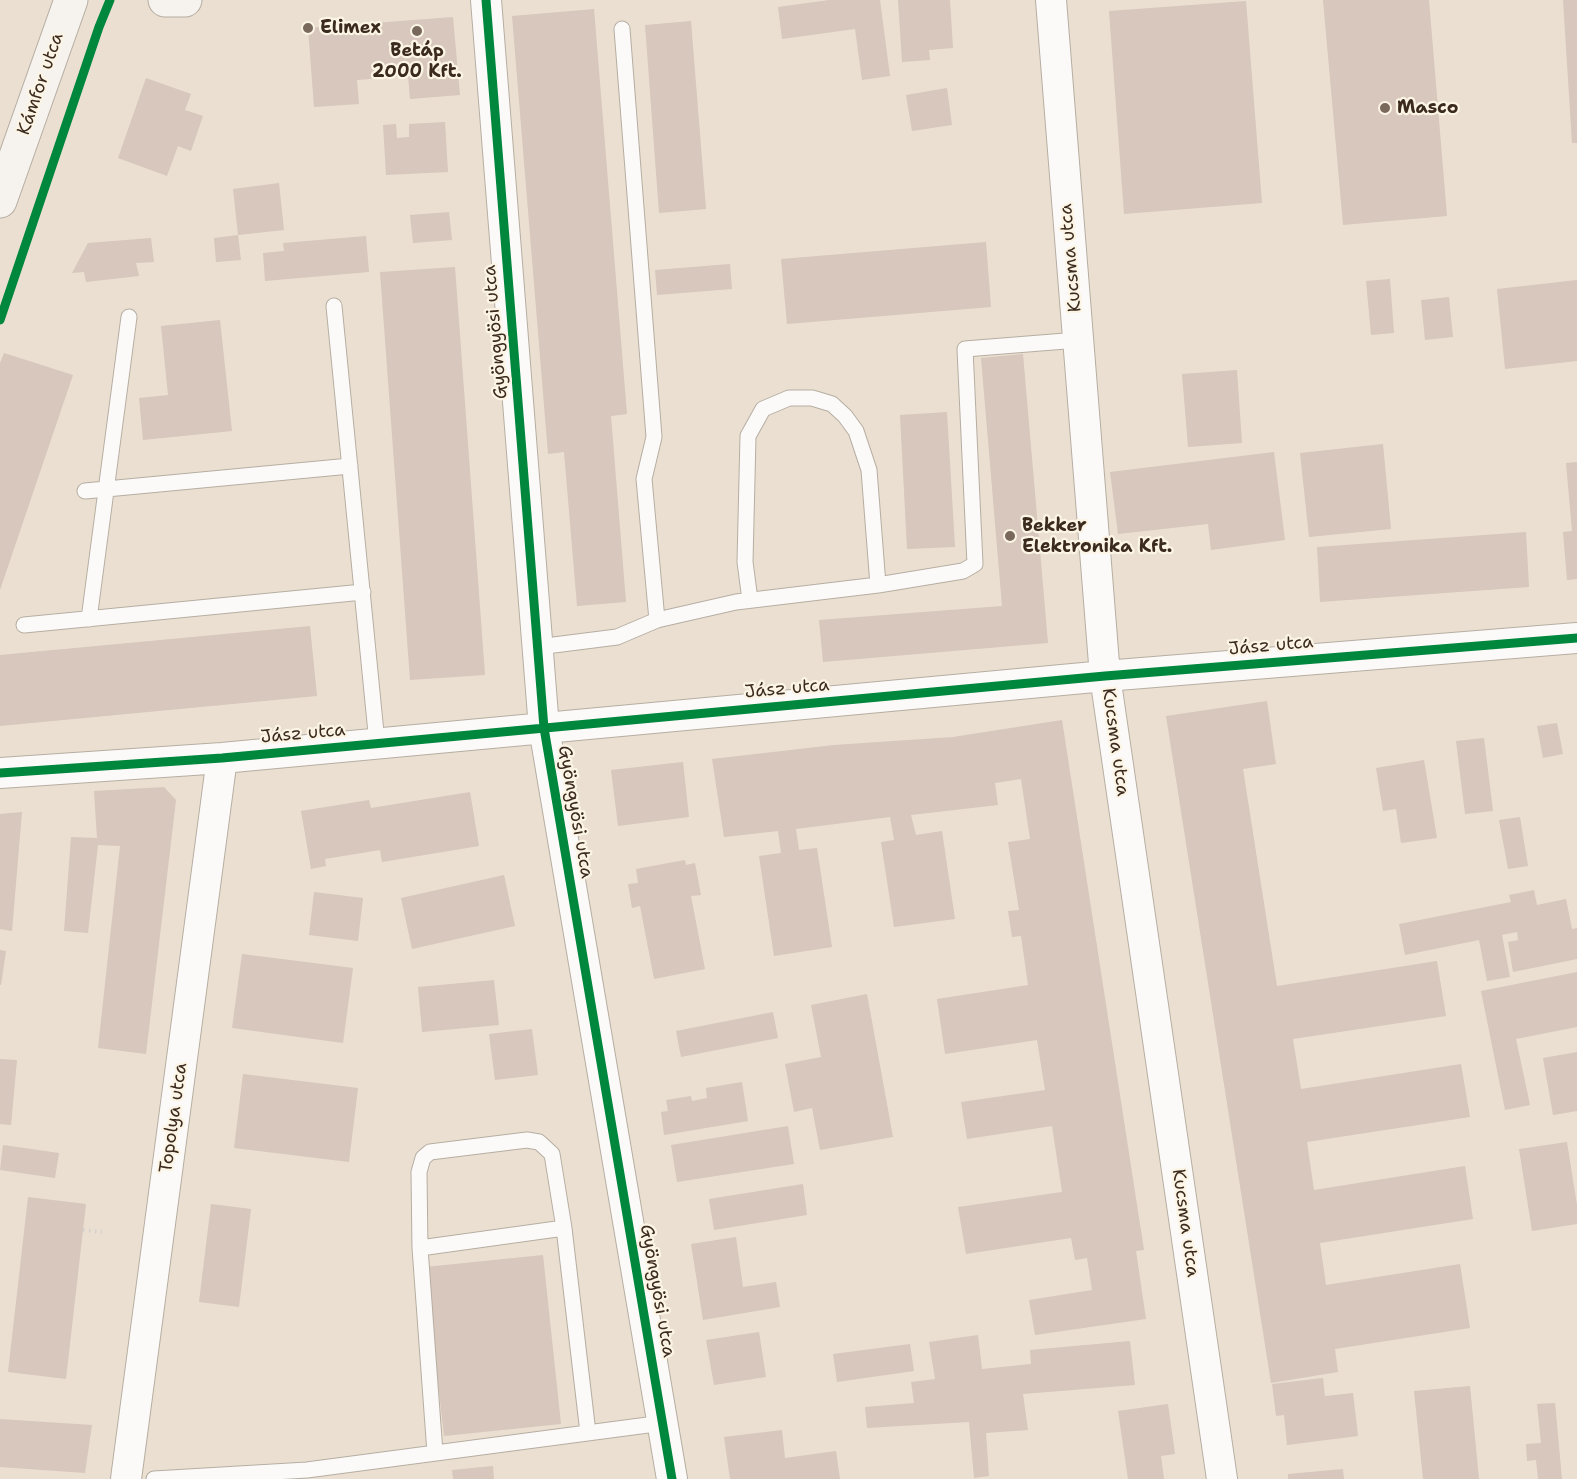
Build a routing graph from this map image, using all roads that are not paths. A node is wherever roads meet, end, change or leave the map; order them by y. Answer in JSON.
{"nodes":[{"id":1,"x":71,"y":0,"type":"edge"},
{"id":2,"x":165,"y":0,"type":"edge"},
{"id":3,"x":185,"y":0,"type":"edge"},
{"id":4,"x":486,"y":0,"type":"edge"},
{"id":5,"x":1051,"y":0,"type":"edge"},
{"id":6,"x":622,"y":30,"type":"dead end"},
{"id":7,"x":0,"y":201,"type":"edge"},
{"id":8,"x":334,"y":306,"type":"dead end"},
{"id":9,"x":129,"y":317,"type":"dead end"},
{"id":10,"x":1078,"y":340,"type":"junction"},
{"id":11,"x":350,"y":466,"type":"junction"},
{"id":12,"x":106,"y":489,"type":"junction"},
{"id":13,"x":85,"y":491,"type":"dead end"},
{"id":14,"x":879,"y":585,"type":"junction"},
{"id":15,"x":363,"y":592,"type":"junction"},
{"id":16,"x":750,"y":600,"type":"junction"},
{"id":17,"x":90,"y":619,"type":"junction"},
{"id":18,"x":657,"y":620,"type":"junction"},
{"id":19,"x":24,"y":625,"type":"dead end"},
{"id":20,"x":1577,"y":638,"type":"edge"},
{"id":21,"x":538,"y":647,"type":"junction"},
{"id":22,"x":1105,"y":676,"type":"junction"},
{"id":23,"x":544,"y":728,"type":"junction"},
{"id":24,"x":377,"y":743,"type":"junction"},
{"id":25,"x":222,"y":758,"type":"junction"},
{"id":26,"x":0,"y":773,"type":"edge"},
{"id":27,"x":564,"y":1228,"type":"junction"},
{"id":28,"x":420,"y":1248,"type":"junction"},
{"id":29,"x":663,"y":1423,"type":"junction"},
{"id":30,"x":588,"y":1433,"type":"junction"},
{"id":31,"x":435,"y":1453,"type":"junction"},
{"id":32,"x":126,"y":1479,"type":"edge"},
{"id":33,"x":154,"y":1479,"type":"edge"},
{"id":34,"x":672,"y":1479,"type":"edge"},
{"id":35,"x":1222,"y":1479,"type":"edge"}],
"edges":[{"from":1,"to":7,"type":"street","name":"Kámfor utca"},
{"from":2,"to":3,"type":"street"},
{"from":4,"to":21,"type":"street","name":"Gyöngyösi utca"},
{"from":5,"to":10,"type":"street","name":"Kucsma utca"},
{"from":6,"to":18,"type":"lane"},
{"from":8,"to":11,"type":"lane"},
{"from":9,"to":12,"type":"lane"},
{"from":10,"to":14,"type":"lane"},
{"from":10,"to":22,"type":"street","name":"Kucsma utca"},
{"from":11,"to":12,"type":"lane"},
{"from":11,"to":15,"type":"lane"},
{"from":12,"to":13,"type":"lane"},
{"from":12,"to":17,"type":"lane"},
{"from":14,"to":16,"type":"lane"},
{"from":14,"to":16,"type":"lane"},
{"from":15,"to":17,"type":"lane"},
{"from":15,"to":24,"type":"lane"},
{"from":16,"to":18,"type":"lane"},
{"from":17,"to":19,"type":"lane"},
{"from":18,"to":21,"type":"lane"},
{"from":20,"to":22,"type":"street","name":"Jász utca"},
{"from":21,"to":23,"type":"street","name":"Gyöngyösi utca"},
{"from":22,"to":23,"type":"street","name":"Jász utca"},
{"from":22,"to":35,"type":"street","name":"Kucsma utca"},
{"from":23,"to":24,"type":"street","name":"Jász utca"},
{"from":23,"to":29,"type":"street","name":"Gyöngyösi utca"},
{"from":24,"to":25,"type":"street","name":"Jász utca"},
{"from":25,"to":26,"type":"street","name":"Jász utca"},
{"from":25,"to":32,"type":"street","name":"Topolya utca"},
{"from":27,"to":28,"type":"lane"},
{"from":27,"to":28,"type":"lane"},
{"from":27,"to":30,"type":"lane"},
{"from":28,"to":31,"type":"lane"},
{"from":29,"to":30,"type":"lane"},
{"from":29,"to":34,"type":"street","name":"Gyöngyösi utca"},
{"from":30,"to":31,"type":"lane"},
{"from":31,"to":33,"type":"lane"}]}
